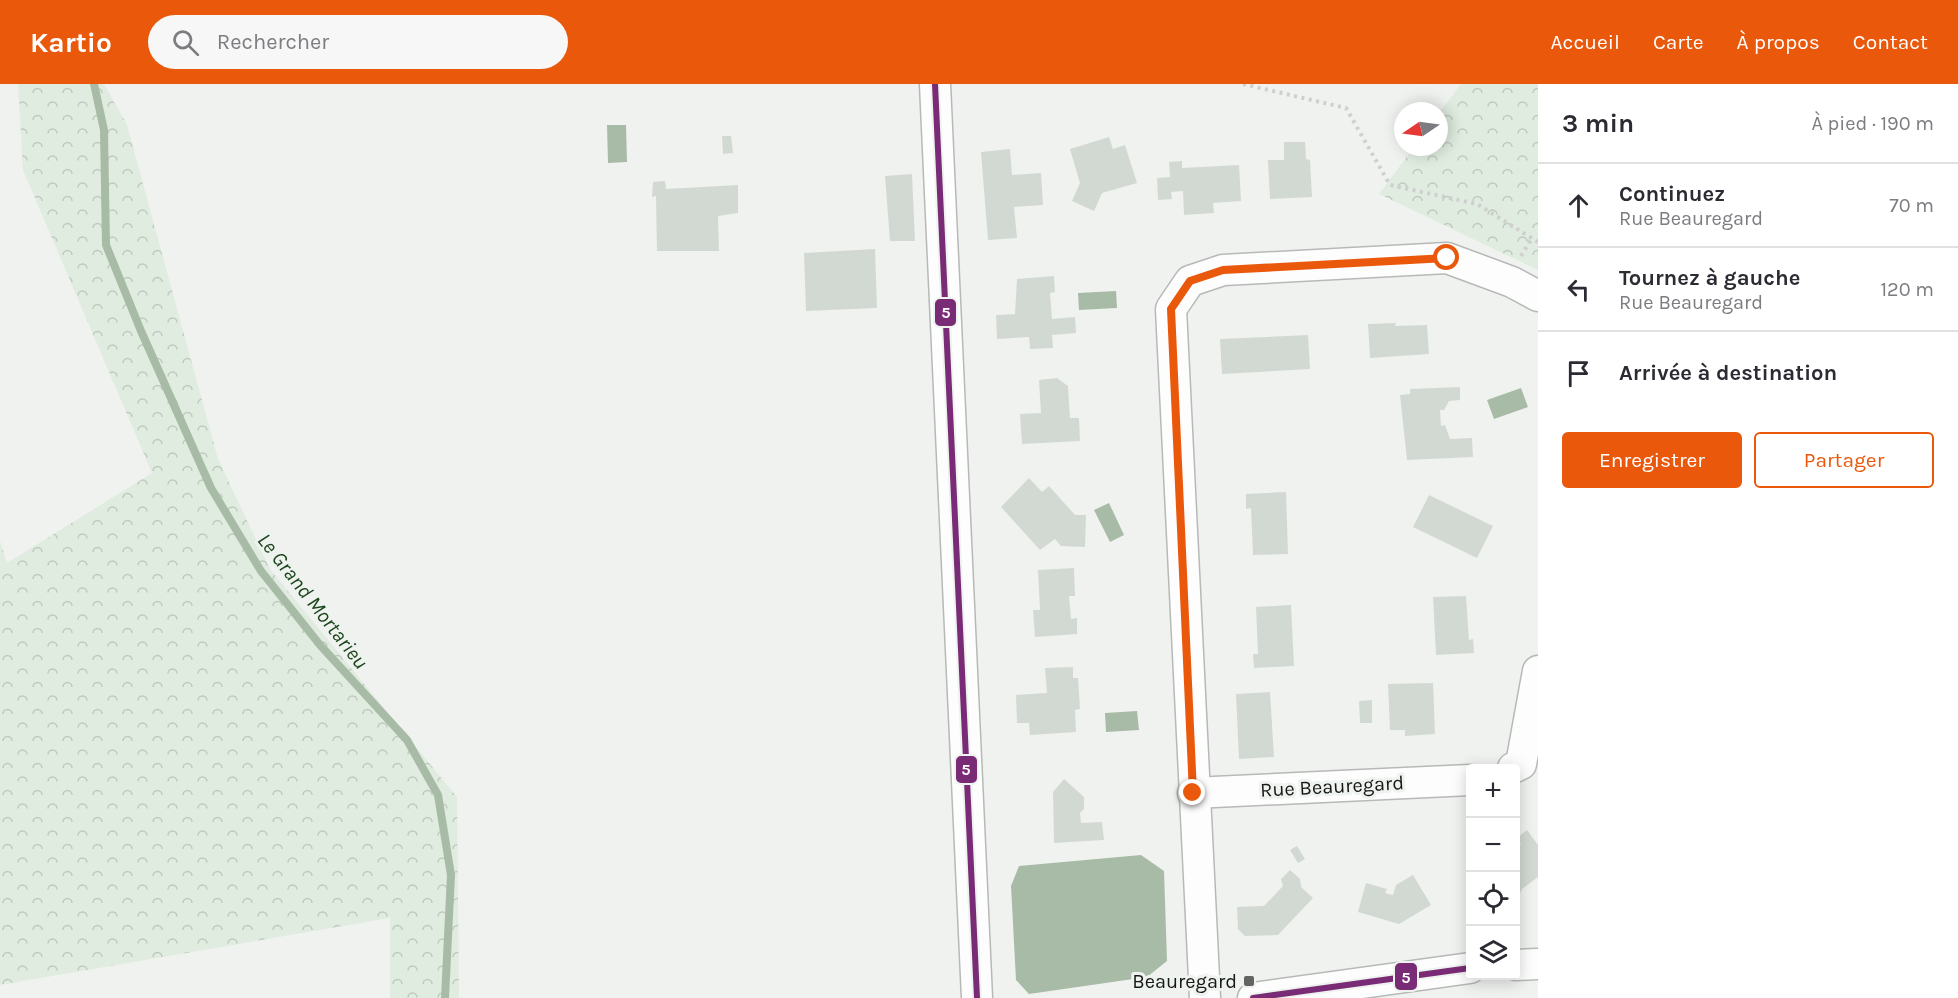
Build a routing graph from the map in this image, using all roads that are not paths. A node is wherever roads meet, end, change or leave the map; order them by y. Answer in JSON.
{"nodes":[{"id":1,"x":935,"y":84,"type":"edge"},
{"id":2,"x":1538,"y":296,"type":"edge"},
{"id":3,"x":1538,"y":671,"type":"edge"},
{"id":4,"x":1520,"y":764,"type":"edge"},
{"id":5,"x":1466,"y":780,"type":"edge"},
{"id":6,"x":1193,"y":793,"type":"junction"},
{"id":7,"x":1538,"y":964,"type":"edge"},
{"id":8,"x":1520,"y":965,"type":"edge"},
{"id":9,"x":1466,"y":969,"type":"edge"},
{"id":10,"x":1306,"y":995,"type":"edge"},
{"id":11,"x":977,"y":998,"type":"edge"},
{"id":12,"x":1206,"y":998,"type":"edge"},
{"id":13,"x":1253,"y":998,"type":"edge"}],
"edges":[{"from":1,"to":11,"type":"street"},
{"from":2,"to":6,"type":"street"},
{"from":3,"to":4,"type":"street"},
{"from":5,"to":6,"type":"street","name":"Rue Beauregard"},
{"from":6,"to":12,"type":"street"},
{"from":7,"to":8,"type":"street"},
{"from":9,"to":10,"type":"street"},
{"from":10,"to":13,"type":"street"}]}
